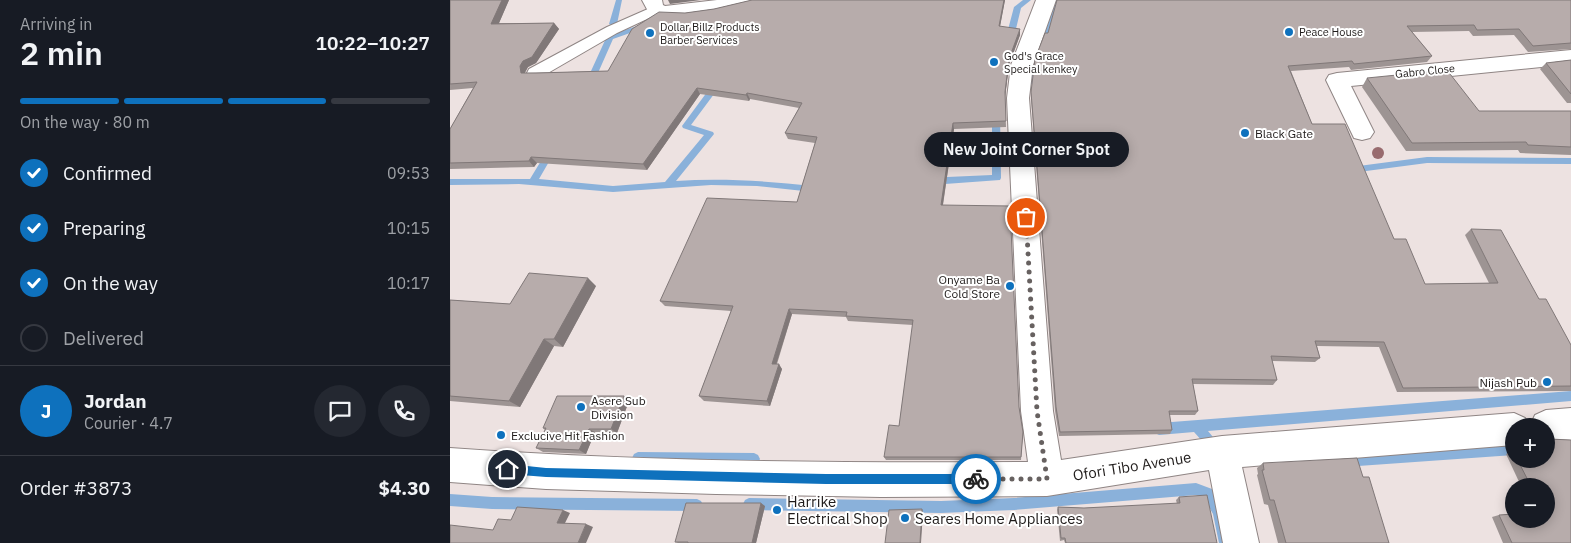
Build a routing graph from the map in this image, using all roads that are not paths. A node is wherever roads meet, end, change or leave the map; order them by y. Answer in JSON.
{"nodes":[{"id":1,"x":748,"y":0,"type":"edge"},
{"id":2,"x":1046,"y":0,"type":"edge"},
{"id":3,"x":654,"y":5,"type":"edge"},
{"id":4,"x":1571,"y":57,"type":"edge"},
{"id":5,"x":535,"y":73,"type":"edge"},
{"id":6,"x":1362,"y":132,"type":"dead end"},
{"id":7,"x":1571,"y":424,"type":"edge"},
{"id":8,"x":1555,"y":425,"type":"edge"},
{"id":9,"x":1505,"y":430,"type":"edge"},
{"id":10,"x":1222,"y":452,"type":"junction"},
{"id":11,"x":450,"y":464,"type":"edge"},
{"id":12,"x":1047,"y":479,"type":"junction"},
{"id":13,"x":1242,"y":543,"type":"edge"}],
"edges":[{"from":1,"to":3,"type":"street"},
{"from":2,"to":12,"type":"street"},
{"from":3,"to":5,"type":"lane"},
{"from":4,"to":6,"type":"street","name":"Gabro Close"},
{"from":7,"to":8,"type":"street"},
{"from":9,"to":10,"type":"street","name":"Ofori Tibo Avenue"},
{"from":10,"to":12,"type":"street","name":"Ofori Tibo Avenue"},
{"from":10,"to":13,"type":"street"},
{"from":11,"to":12,"type":"street","name":"Ofori Tibo Avenue"}]}
